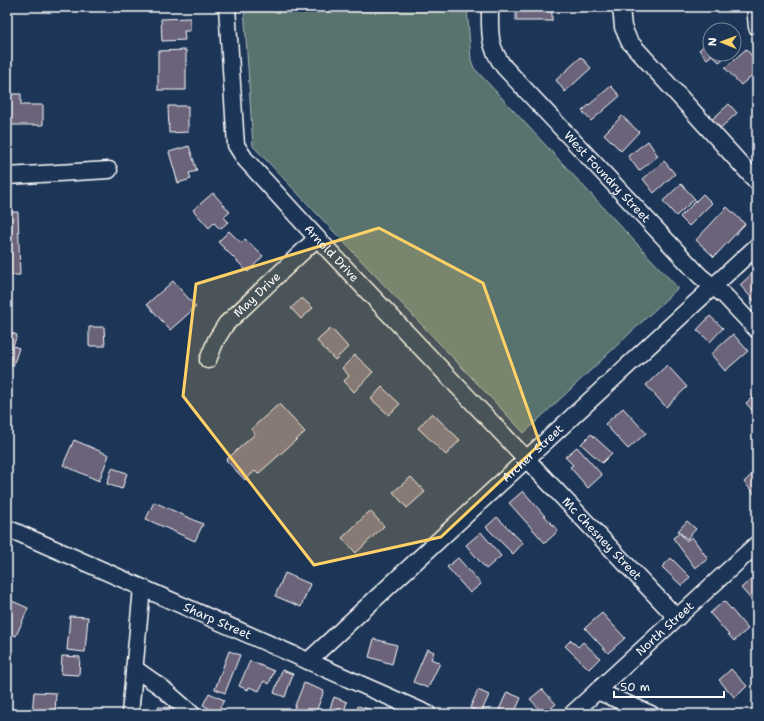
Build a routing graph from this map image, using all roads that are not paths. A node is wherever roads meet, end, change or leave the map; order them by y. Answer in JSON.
{"nodes":[{"id":1,"x":228,"y":7,"type":"edge"},
{"id":2,"x":490,"y":7,"type":"edge"},
{"id":3,"x":621,"y":7,"type":"edge"},
{"id":4,"x":755,"y":7,"type":"edge"},
{"id":5,"x":757,"y":27,"type":"edge"},
{"id":6,"x":109,"y":170,"type":"dead end"},
{"id":7,"x":7,"y":176,"type":"edge"},
{"id":8,"x":757,"y":182,"type":"edge"},
{"id":9,"x":317,"y":238,"type":"junction"},
{"id":10,"x":757,"y":246,"type":"edge"},
{"id":11,"x":713,"y":287,"type":"junction"},
{"id":12,"x":757,"y":330,"type":"edge"},
{"id":13,"x":208,"y":360,"type":"dead end"},
{"id":14,"x":527,"y":459,"type":"junction"},
{"id":15,"x":7,"y":528,"type":"edge"},
{"id":16,"x":757,"y":544,"type":"edge"},
{"id":17,"x":142,"y":588,"type":"junction"},
{"id":18,"x":677,"y":618,"type":"junction"},
{"id":19,"x":308,"y":661,"type":"junction"},
{"id":20,"x":134,"y":668,"type":"junction"},
{"id":21,"x":597,"y":691,"type":"junction"},
{"id":22,"x":130,"y":714,"type":"edge"},
{"id":23,"x":192,"y":714,"type":"edge"},
{"id":24,"x":428,"y":714,"type":"edge"},
{"id":25,"x":572,"y":714,"type":"edge"},
{"id":26,"x":651,"y":714,"type":"edge"}],
"edges":[{"from":1,"to":9,"type":"street","name":"Arnold Drive"},
{"from":2,"to":11,"type":"street","name":"West Foundry Street"},
{"from":3,"to":8,"type":"street"},
{"from":4,"to":5,"type":"street"},
{"from":6,"to":7,"type":"street"},
{"from":9,"to":13,"type":"street","name":"May Drive"},
{"from":9,"to":14,"type":"street","name":"Arnold Drive"},
{"from":10,"to":11,"type":"street","name":"Archer Street"},
{"from":11,"to":12,"type":"street","name":"West Foundry Street"},
{"from":11,"to":14,"type":"street","name":"Archer Street"},
{"from":14,"to":18,"type":"street","name":"Mc Chesney Street"},
{"from":14,"to":19,"type":"street","name":"Archer Street"},
{"from":15,"to":17,"type":"street","name":"Sharp Street"},
{"from":16,"to":18,"type":"street","name":"North Street"},
{"from":17,"to":19,"type":"street","name":"Sharp Street"},
{"from":17,"to":20,"type":"street"},
{"from":18,"to":21,"type":"street","name":"North Street"},
{"from":19,"to":24,"type":"street","name":"Sharp Street"},
{"from":20,"to":22,"type":"street"},
{"from":20,"to":23,"type":"street"},
{"from":21,"to":25,"type":"street","name":"North Street"},
{"from":21,"to":26,"type":"street"}]}
